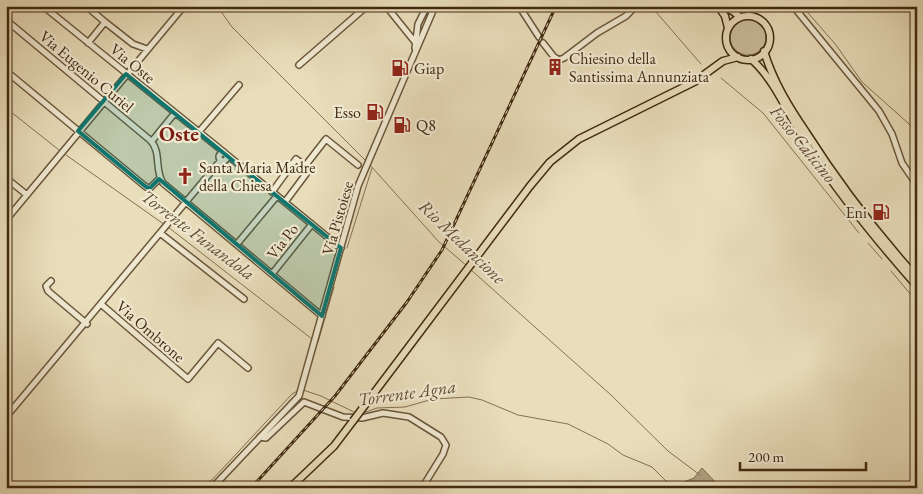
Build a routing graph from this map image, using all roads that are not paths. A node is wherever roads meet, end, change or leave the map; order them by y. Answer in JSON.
{"nodes":[{"id":1,"x":43,"y":6,"type":"edge"},
{"id":2,"x":184,"y":6,"type":"edge"},
{"id":3,"x":367,"y":6,"type":"edge"},
{"id":4,"x":386,"y":6,"type":"edge"},
{"id":5,"x":427,"y":6,"type":"edge"},
{"id":6,"x":435,"y":6,"type":"edge"},
{"id":7,"x":518,"y":6,"type":"edge"},
{"id":8,"x":718,"y":6,"type":"edge"},
{"id":9,"x":726,"y":6,"type":"edge"},
{"id":10,"x":793,"y":6,"type":"edge"},
{"id":11,"x":635,"y":7,"type":"edge"},
{"id":12,"x":92,"y":10,"type":"dead end"},
{"id":13,"x":740,"y":17,"type":"junction"},
{"id":14,"x":6,"y":20,"type":"edge"},
{"id":15,"x":105,"y":22,"type":"junction"},
{"id":16,"x":402,"y":24,"type":"junction"},
{"id":17,"x":728,"y":28,"type":"junction"},
{"id":18,"x":425,"y":29,"type":"junction"},
{"id":19,"x":418,"y":30,"type":"junction"},
{"id":20,"x":539,"y":37,"type":"dead end"},
{"id":21,"x":415,"y":42,"type":"junction"},
{"id":22,"x":88,"y":43,"type":"junction"},
{"id":23,"x":543,"y":43,"type":"dead end"},
{"id":24,"x":727,"y":43,"type":"junction"},
{"id":25,"x":147,"y":49,"type":"junction"},
{"id":26,"x":764,"y":51,"type":"junction"},
{"id":27,"x":414,"y":54,"type":"junction"},
{"id":28,"x":738,"y":57,"type":"junction"},
{"id":29,"x":751,"y":59,"type":"junction"},
{"id":30,"x":719,"y":64,"type":"junction"},
{"id":31,"x":299,"y":65,"type":"dead end"},
{"id":32,"x":6,"y":72,"type":"edge"},
{"id":33,"x":126,"y":74,"type":"junction"},
{"id":34,"x":240,"y":85,"type":"dead end"},
{"id":35,"x":104,"y":101,"type":"junction"},
{"id":36,"x":174,"y":114,"type":"junction"},
{"id":37,"x":78,"y":131,"type":"junction"},
{"id":38,"x":198,"y":133,"type":"junction"},
{"id":39,"x":152,"y":141,"type":"junction"},
{"id":40,"x":223,"y":156,"type":"junction"},
{"id":41,"x":358,"y":165,"type":"dead end"},
{"id":42,"x":306,"y":174,"type":"dead end"},
{"id":43,"x":6,"y":178,"type":"edge"},
{"id":44,"x":160,"y":178,"type":"junction"},
{"id":45,"x":917,"y":185,"type":"edge"},
{"id":46,"x":275,"y":194,"type":"junction"},
{"id":47,"x":27,"y":195,"type":"junction"},
{"id":48,"x":186,"y":202,"type":"junction"},
{"id":49,"x":285,"y":202,"type":"junction"},
{"id":50,"x":6,"y":220,"type":"edge"},
{"id":51,"x":312,"y":224,"type":"junction"},
{"id":52,"x":161,"y":232,"type":"junction"},
{"id":53,"x":237,"y":244,"type":"junction"},
{"id":54,"x":341,"y":248,"type":"junction"},
{"id":55,"x":272,"y":274,"type":"junction"},
{"id":56,"x":917,"y":278,"type":"edge"},
{"id":57,"x":51,"y":281,"type":"dead end"},
{"id":58,"x":917,"y":286,"type":"edge"},
{"id":59,"x":244,"y":299,"type":"dead end"},
{"id":60,"x":102,"y":305,"type":"junction"},
{"id":61,"x":322,"y":316,"type":"junction"},
{"id":62,"x":87,"y":324,"type":"junction"},
{"id":63,"x":248,"y":368,"type":"dead end"},
{"id":64,"x":6,"y":417,"type":"edge"},
{"id":65,"x":260,"y":437,"type":"junction"},
{"id":66,"x":212,"y":488,"type":"edge"},
{"id":67,"x":290,"y":488,"type":"edge"},
{"id":68,"x":422,"y":488,"type":"edge"}],
"edges":[{"from":1,"to":22,"type":"street","name":"Via Oste"},
{"from":2,"to":25,"type":"street"},
{"from":3,"to":31,"type":"street"},
{"from":4,"to":16,"type":"street"},
{"from":5,"to":19,"type":"street","name":"Via Pistoiese"},
{"from":6,"to":18,"type":"street","name":"Via Pistoiese"},
{"from":7,"to":20,"type":"street"},
{"from":8,"to":17,"type":"main road"},
{"from":9,"to":13,"type":"main road"},
{"from":10,"to":45,"type":"street"},
{"from":11,"to":23,"type":"street"},
{"from":12,"to":15,"type":"street"},
{"from":13,"to":17,"type":"main road"},
{"from":13,"to":26,"type":"main road"},
{"from":14,"to":35,"type":"street","name":"Via Eugenio Curiel"},
{"from":15,"to":22,"type":"street"},
{"from":15,"to":25,"type":"street"},
{"from":16,"to":19,"type":"street"},
{"from":16,"to":21,"type":"street"},
{"from":17,"to":24,"type":"main road"},
{"from":18,"to":19,"type":"street"},
{"from":18,"to":27,"type":"street","name":"Via Pistoiese"},
{"from":19,"to":21,"type":"street","name":"Via Pistoiese"},
{"from":21,"to":27,"type":"street","name":"Via Pistoiese"},
{"from":22,"to":33,"type":"street","name":"Via Oste"},
{"from":24,"to":28,"type":"main road"},
{"from":24,"to":30,"type":"main road"},
{"from":25,"to":33,"type":"street"},
{"from":26,"to":29,"type":"main road"},
{"from":26,"to":56,"type":"main road"},
{"from":27,"to":54,"type":"street","name":"Via Pistoiese"},
{"from":28,"to":29,"type":"main road"},
{"from":28,"to":30,"type":"main road"},
{"from":29,"to":58,"type":"main road"},
{"from":30,"to":67,"type":"main road","bridge":true},
{"from":32,"to":37,"type":"street"},
{"from":33,"to":35,"type":"street"},
{"from":33,"to":36,"type":"street","name":"Via Oste"},
{"from":34,"to":38,"type":"street"},
{"from":35,"to":37,"type":"street"},
{"from":35,"to":39,"type":"street","name":"Via Eugenio Curiel"},
{"from":36,"to":38,"type":"street","name":"Via Oste"},
{"from":36,"to":39,"type":"street"},
{"from":37,"to":44,"type":"street"},
{"from":37,"to":47,"type":"street"},
{"from":38,"to":40,"type":"street","name":"Via Oste"},
{"from":39,"to":44,"type":"street"},
{"from":40,"to":46,"type":"street","name":"Via Oste"},
{"from":40,"to":48,"type":"street"},
{"from":41,"to":46,"type":"street"},
{"from":42,"to":49,"type":"street"},
{"from":43,"to":47,"type":"street"},
{"from":44,"to":48,"type":"street"},
{"from":46,"to":49,"type":"street","name":"Via Oste"},
{"from":46,"to":53,"type":"street"},
{"from":47,"to":50,"type":"street"},
{"from":48,"to":52,"type":"street"},
{"from":48,"to":53,"type":"street"},
{"from":49,"to":51,"type":"street","name":"Via Oste"},
{"from":51,"to":54,"type":"street","name":"Via Oste"},
{"from":51,"to":55,"type":"street","name":"Via Po"},
{"from":52,"to":59,"type":"street"},
{"from":52,"to":60,"type":"street"},
{"from":53,"to":55,"type":"street"},
{"from":54,"to":61,"type":"street","name":"Via Pistoiese"},
{"from":55,"to":61,"type":"street"},
{"from":57,"to":62,"type":"street"},
{"from":60,"to":62,"type":"street"},
{"from":60,"to":63,"type":"street","name":"Via Ombrone"},
{"from":61,"to":65,"type":"street","name":"Via Pistoiese"},
{"from":62,"to":64,"type":"street"},
{"from":65,"to":66,"type":"street"},
{"from":65,"to":68,"type":"street"}]}
